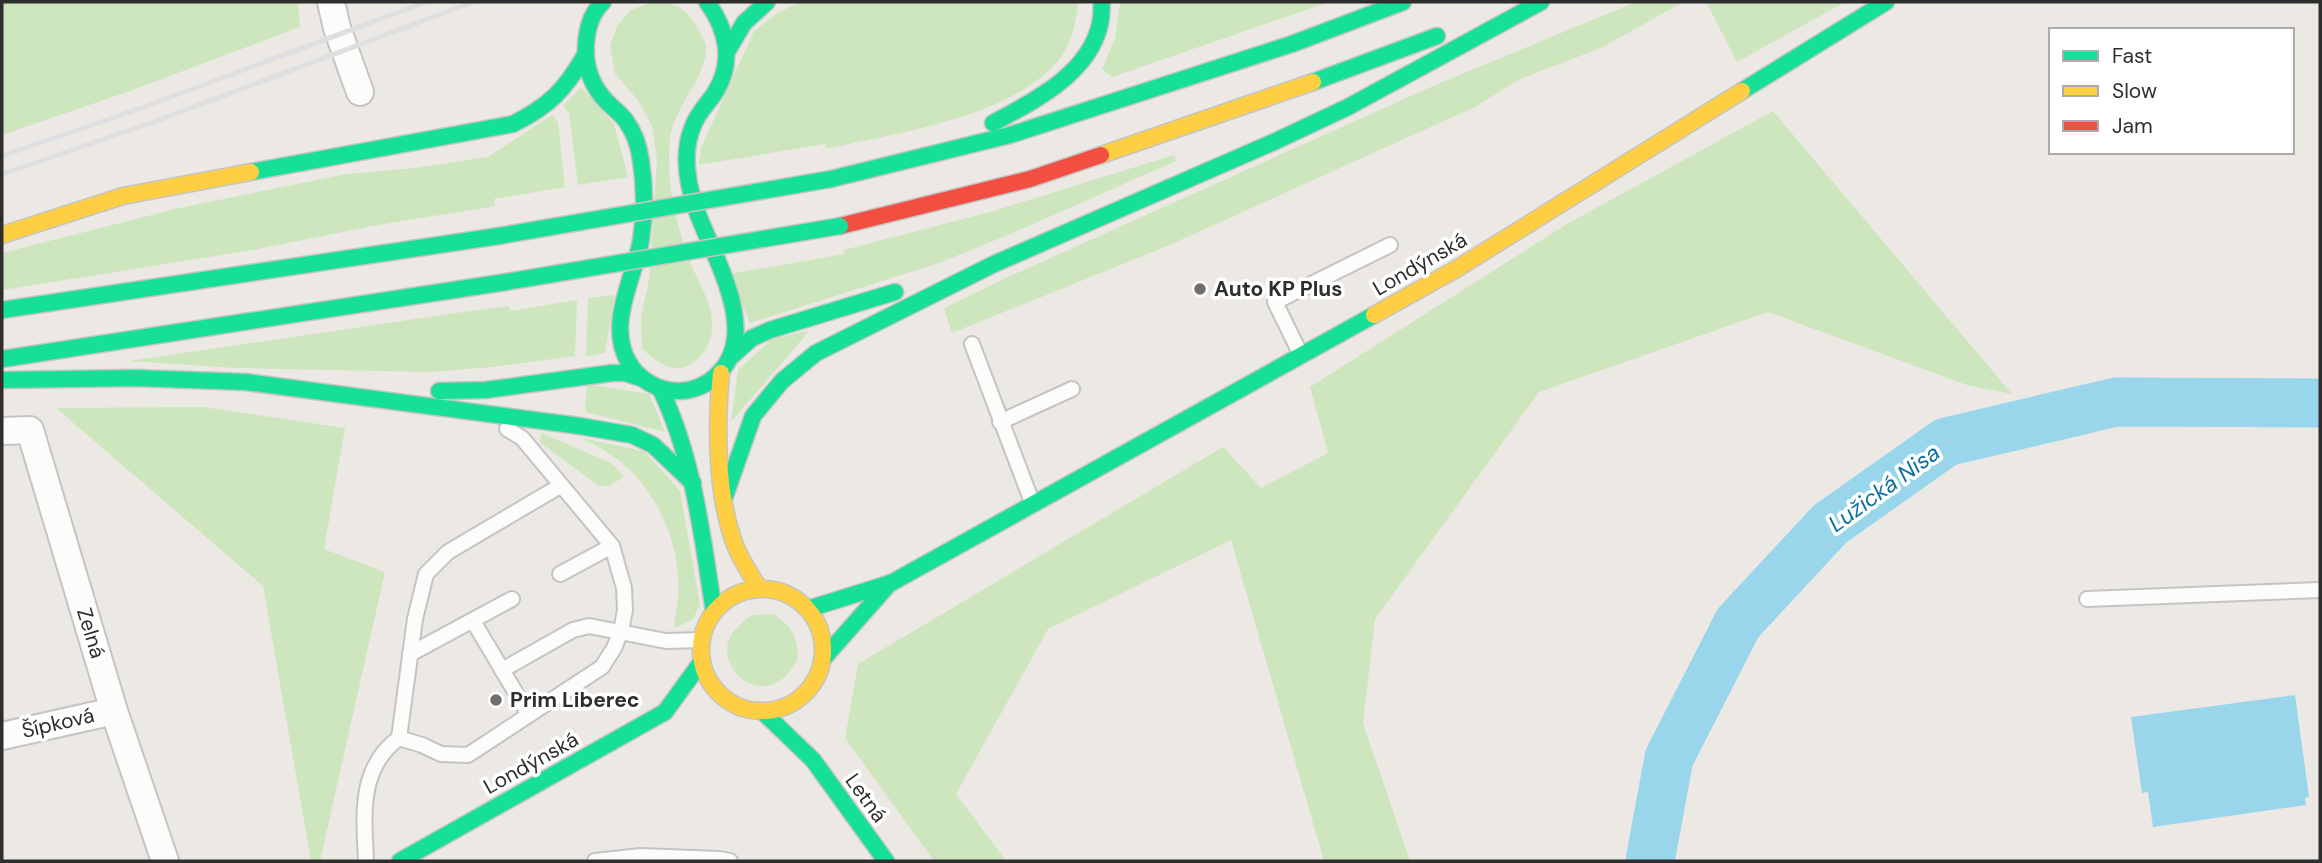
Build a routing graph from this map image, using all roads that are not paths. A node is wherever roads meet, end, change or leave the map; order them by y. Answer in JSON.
{"nodes":[{"id":1,"x":331,"y":2,"type":"edge"},
{"id":2,"x":707,"y":2,"type":"edge"},
{"id":3,"x":767,"y":2,"type":"edge"},
{"id":4,"x":1102,"y":2,"type":"edge"},
{"id":5,"x":1403,"y":2,"type":"edge"},
{"id":6,"x":1529,"y":2,"type":"edge"},
{"id":7,"x":1541,"y":2,"type":"edge"},
{"id":8,"x":1886,"y":2,"type":"edge"},
{"id":9,"x":600,"y":3,"type":"edge"},
{"id":10,"x":728,"y":50,"type":"junction"},
{"id":11,"x":585,"y":55,"type":"junction"},
{"id":12,"x":360,"y":92,"type":"dead end"},
{"id":13,"x":934,"y":154,"type":"junction"},
{"id":14,"x":2,"y":235,"type":"edge"},
{"id":15,"x":1390,"y":245,"type":"dead end"},
{"id":16,"x":994,"y":264,"type":"junction"},
{"id":17,"x":2,"y":310,"type":"edge"},
{"id":18,"x":972,"y":344,"type":"dead end"},
{"id":19,"x":733,"y":355,"type":"junction"},
{"id":20,"x":1300,"y":355,"type":"junction"},
{"id":21,"x":2,"y":359,"type":"edge"},
{"id":22,"x":721,"y":373,"type":"junction"},
{"id":23,"x":641,"y":378,"type":"junction"},
{"id":24,"x":2,"y":380,"type":"edge"},
{"id":25,"x":660,"y":388,"type":"junction"},
{"id":26,"x":1072,"y":389,"type":"dead end"},
{"id":27,"x":332,"y":393,"type":"junction"},
{"id":28,"x":485,"y":415,"type":"junction"},
{"id":29,"x":1000,"y":422,"type":"junction"},
{"id":30,"x":2,"y":431,"type":"edge"},
{"id":31,"x":693,"y":483,"type":"junction"},
{"id":32,"x":561,"y":486,"type":"junction"},
{"id":33,"x":725,"y":496,"type":"junction"},
{"id":34,"x":1032,"y":502,"type":"junction"},
{"id":35,"x":612,"y":546,"type":"junction"},
{"id":36,"x":560,"y":574,"type":"dead end"},
{"id":37,"x":891,"y":583,"type":"junction"},
{"id":38,"x":760,"y":588,"type":"junction"},
{"id":39,"x":2320,"y":590,"type":"edge"},
{"id":40,"x":512,"y":599,"type":"dead end"},
{"id":41,"x":2087,"y":599,"type":"dead end"},
{"id":42,"x":808,"y":609,"type":"junction"},
{"id":43,"x":714,"y":612,"type":"junction"},
{"id":44,"x":472,"y":621,"type":"junction"},
{"id":45,"x":621,"y":631,"type":"junction"},
{"id":46,"x":702,"y":640,"type":"junction"},
{"id":47,"x":410,"y":654,"type":"junction"},
{"id":48,"x":822,"y":660,"type":"junction"},
{"id":49,"x":702,"y":661,"type":"junction"},
{"id":50,"x":502,"y":670,"type":"junction"},
{"id":51,"x":730,"y":702,"type":"junction"},
{"id":52,"x":114,"y":711,"type":"junction"},
{"id":53,"x":762,"y":711,"type":"junction"},
{"id":54,"x":665,"y":712,"type":"junction"},
{"id":55,"x":529,"y":715,"type":"junction"},
{"id":56,"x":811,"y":732,"type":"dead end"},
{"id":57,"x":2,"y":736,"type":"edge"},
{"id":58,"x":399,"y":738,"type":"junction"},
{"id":59,"x":813,"y":760,"type":"junction"},
{"id":60,"x":880,"y":859,"type":"edge"},
{"id":61,"x":165,"y":861,"type":"edge"},
{"id":62,"x":366,"y":861,"type":"edge"},
{"id":63,"x":400,"y":861,"type":"edge"},
{"id":64,"x":594,"y":861,"type":"edge"},
{"id":65,"x":730,"y":861,"type":"edge"}],
"edges":[{"from":1,"to":12,"type":"street"},
{"from":2,"to":10,"type":"main road"},
{"from":3,"to":10,"type":"main road"},
{"from":4,"to":13,"type":"main road"},
{"from":5,"to":13,"type":"main road"},
{"from":6,"to":21,"type":"main road","bridge":true},
{"from":7,"to":16,"type":"main road"},
{"from":8,"to":20,"type":"main road","name":"Londýnská"},
{"from":9,"to":11,"type":"main road"},
{"from":10,"to":19,"type":"main road"},
{"from":11,"to":14,"type":"main road"},
{"from":11,"to":23,"type":"main road"},
{"from":13,"to":17,"type":"main road","bridge":true},
{"from":15,"to":20,"type":"lane"},
{"from":16,"to":19,"type":"main road"},
{"from":16,"to":33,"type":"main road"},
{"from":18,"to":29,"type":"lane"},
{"from":19,"to":22,"type":"main road"},
{"from":20,"to":34,"type":"main road","name":"Londýnská"},
{"from":22,"to":25,"type":"main road"},
{"from":22,"to":33,"type":"main road"},
{"from":23,"to":25,"type":"main road"},
{"from":23,"to":27,"type":"main road"},
{"from":24,"to":27,"type":"main road"},
{"from":25,"to":31,"type":"main road"},
{"from":26,"to":29,"type":"lane"},
{"from":27,"to":28,"type":"main road"},
{"from":28,"to":31,"type":"main road"},
{"from":28,"to":32,"type":"lane"},
{"from":29,"to":34,"type":"lane"},
{"from":30,"to":52,"type":"street","name":"Zelná"},
{"from":31,"to":43,"type":"main road"},
{"from":32,"to":35,"type":"lane"},
{"from":32,"to":47,"type":"lane"},
{"from":33,"to":38,"type":"main road"},
{"from":34,"to":37,"type":"main road","name":"Londýnská"},
{"from":35,"to":36,"type":"lane"},
{"from":35,"to":45,"type":"lane"},
{"from":37,"to":42,"type":"main road","name":"Londýnská"},
{"from":37,"to":48,"type":"main road","name":"Londýnská"},
{"from":38,"to":42,"type":"main road"},
{"from":38,"to":43,"type":"main road"},
{"from":39,"to":41,"type":"lane"},
{"from":40,"to":44,"type":"lane"},
{"from":42,"to":48,"type":"main road"},
{"from":43,"to":46,"type":"main road"},
{"from":44,"to":47,"type":"lane"},
{"from":44,"to":50,"type":"lane"},
{"from":45,"to":46,"type":"lane"},
{"from":45,"to":50,"type":"lane"},
{"from":45,"to":55,"type":"lane"},
{"from":46,"to":49,"type":"main road"},
{"from":47,"to":58,"type":"lane"},
{"from":48,"to":53,"type":"main road","name":"Londýnská"},
{"from":49,"to":51,"type":"main road"},
{"from":49,"to":54,"type":"main road","name":"Londýnská"},
{"from":50,"to":55,"type":"lane"},
{"from":51,"to":53,"type":"main road"},
{"from":51,"to":54,"type":"main road"},
{"from":52,"to":57,"type":"street","name":"Šípková"},
{"from":52,"to":61,"type":"street","name":"Zelná"},
{"from":53,"to":59,"type":"main road","name":"Letná"},
{"from":54,"to":63,"type":"main road","name":"Londýnská"},
{"from":55,"to":58,"type":"lane"},
{"from":56,"to":59,"type":"main road"},
{"from":58,"to":62,"type":"lane"},
{"from":59,"to":60,"type":"main road","name":"Letná"},
{"from":64,"to":65,"type":"lane"}]}
